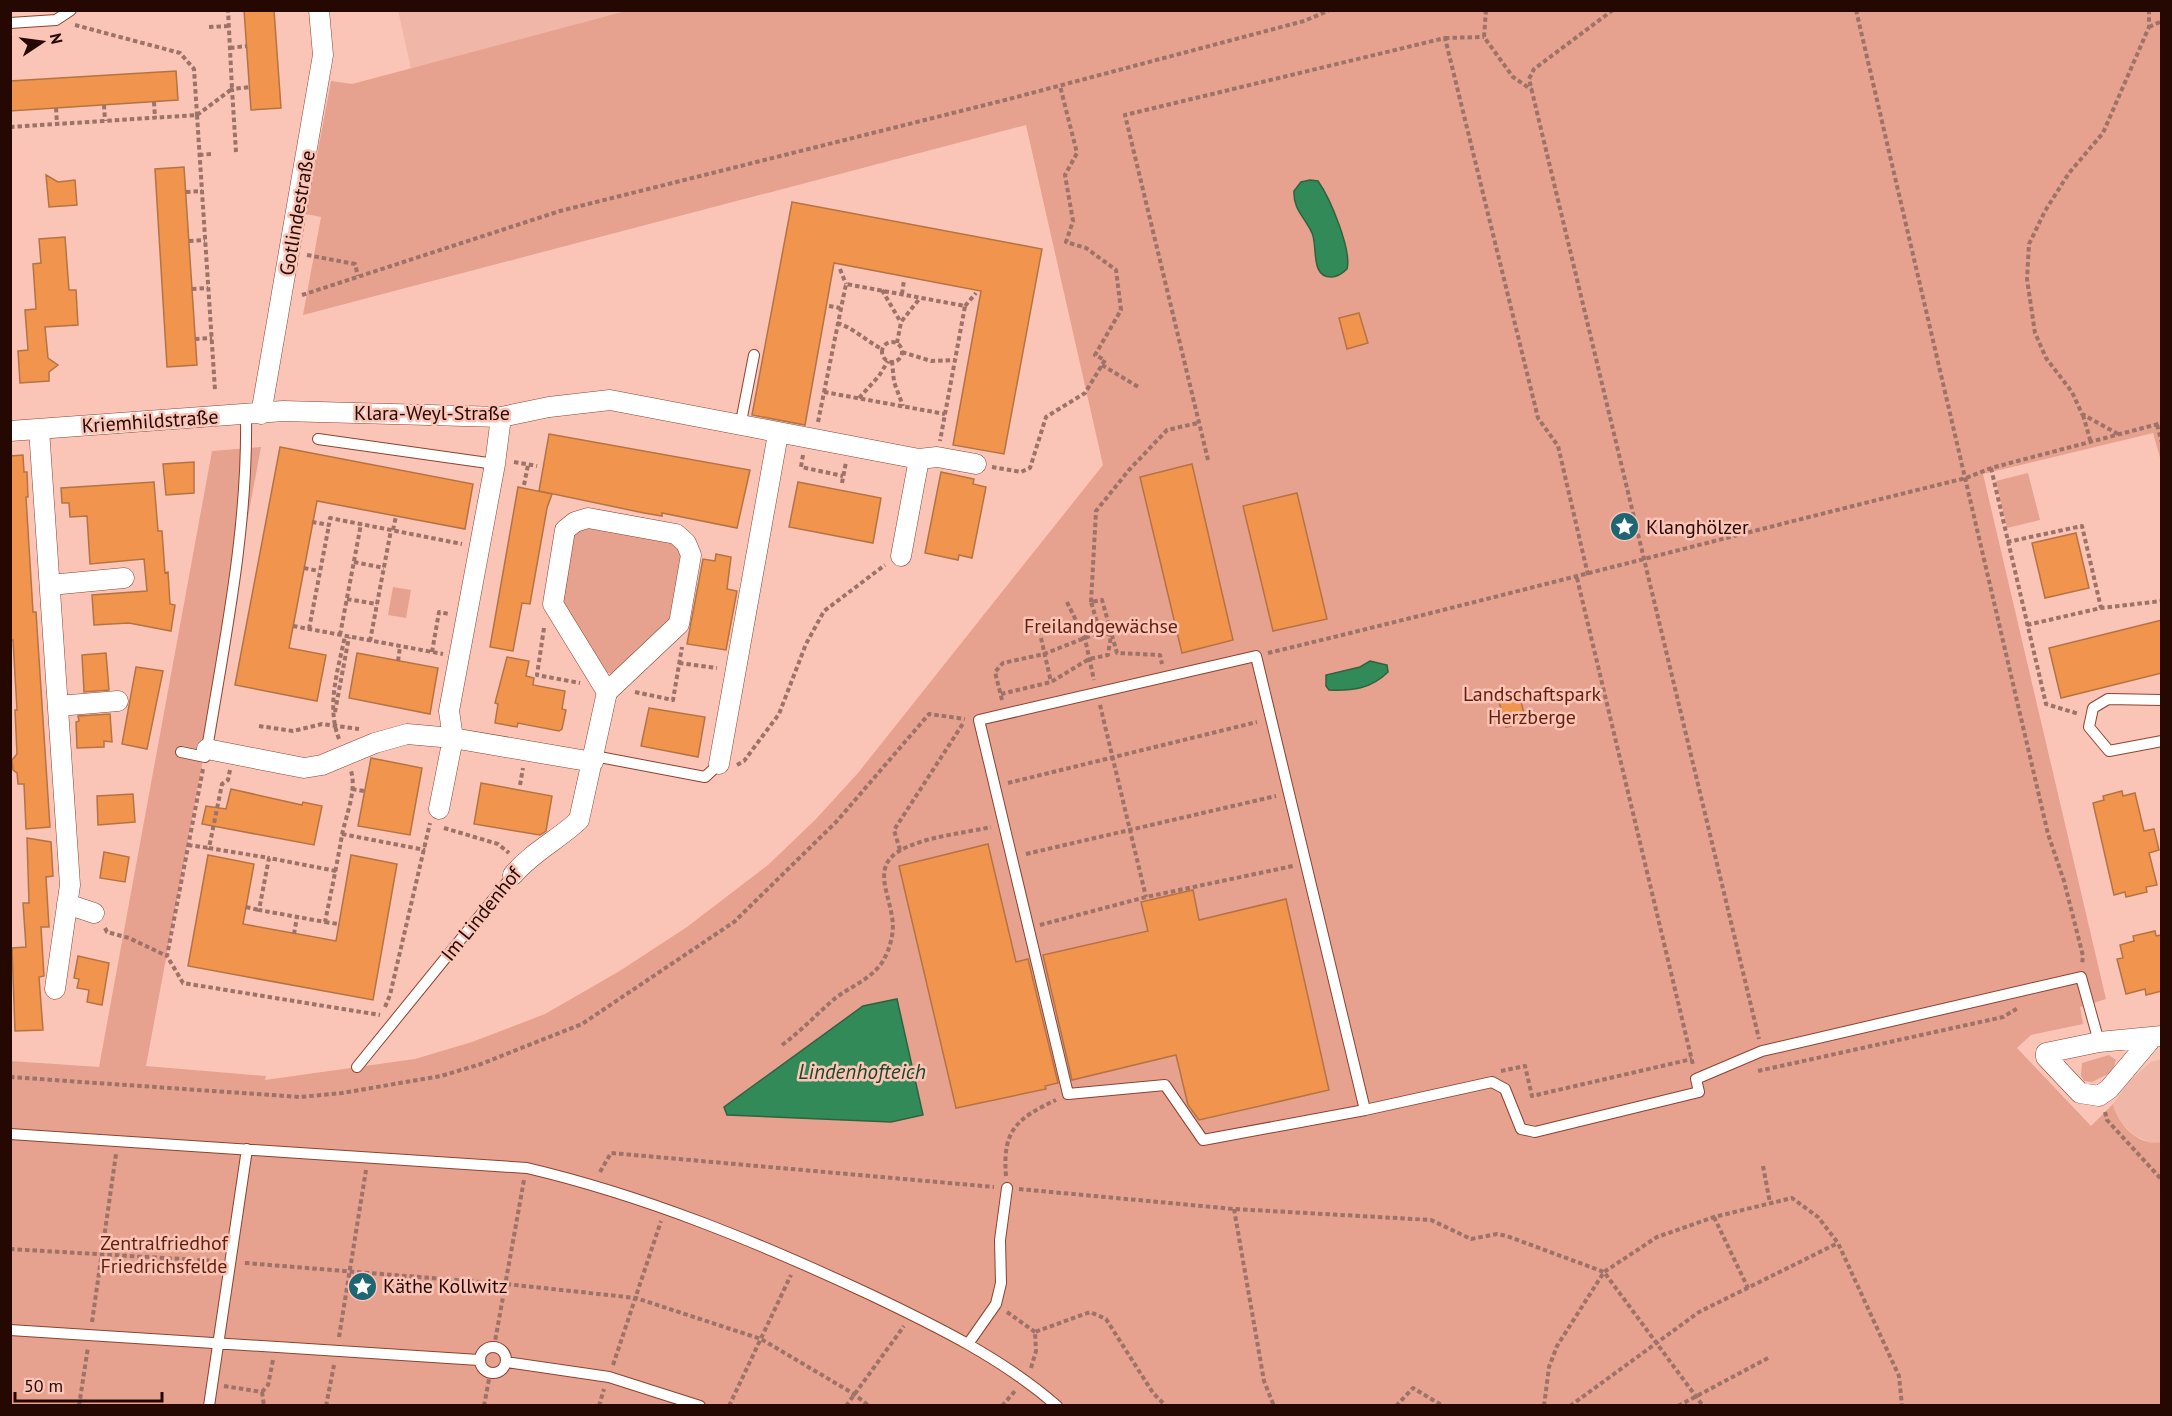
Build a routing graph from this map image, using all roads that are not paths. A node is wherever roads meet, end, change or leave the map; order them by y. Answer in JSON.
{"nodes":[{"id":1,"x":71,"y":10,"type":"edge"},
{"id":2,"x":319,"y":10,"type":"edge"},
{"id":3,"x":10,"y":23,"type":"edge"},
{"id":4,"x":754,"y":355,"type":"dead end"},
{"id":5,"x":254,"y":414,"type":"junction"},
{"id":6,"x":501,"y":417,"type":"junction"},
{"id":7,"x":740,"y":427,"type":"junction"},
{"id":8,"x":39,"y":429,"type":"junction"},
{"id":9,"x":10,"y":430,"type":"edge"},
{"id":10,"x":778,"y":434,"type":"junction"},
{"id":11,"x":318,"y":439,"type":"dead end"},
{"id":12,"x":928,"y":458,"type":"junction"},
{"id":13,"x":495,"y":464,"type":"junction"},
{"id":14,"x":976,"y":464,"type":"road end"},
{"id":15,"x":901,"y":556,"type":"road end"},
{"id":16,"x":124,"y":578,"type":"dead end"},
{"id":17,"x":50,"y":585,"type":"junction"},
{"id":18,"x":608,"y":689,"type":"junction"},
{"id":19,"x":2162,"y":700,"type":"edge"},
{"id":20,"x":118,"y":701,"type":"dead end"},
{"id":21,"x":58,"y":706,"type":"junction"},
{"id":22,"x":453,"y":738,"type":"junction"},
{"id":23,"x":2162,"y":741,"type":"edge"},
{"id":24,"x":182,"y":752,"type":"dead end"},
{"id":25,"x":206,"y":753,"type":"junction"},
{"id":26,"x":594,"y":759,"type":"junction"},
{"id":27,"x":719,"y":764,"type":"joint"},
{"id":28,"x":435,"y":816,"type":"road end"},
{"id":29,"x":515,"y":873,"type":"joint"},
{"id":30,"x":67,"y":904,"type":"junction"},
{"id":31,"x":94,"y":913,"type":"road end"},
{"id":32,"x":55,"y":989,"type":"dead end"},
{"id":33,"x":2157,"y":1037,"type":"edge"},
{"id":34,"x":2099,"y":1042,"type":"junction"},
{"id":35,"x":357,"y":1067,"type":"dead end"},
{"id":36,"x":1365,"y":1110,"type":"junction"},
{"id":37,"x":10,"y":1134,"type":"edge"},
{"id":38,"x":247,"y":1149,"type":"junction"},
{"id":39,"x":1007,"y":1188,"type":"road end"},
{"id":40,"x":10,"y":1329,"type":"edge"},
{"id":41,"x":218,"y":1342,"type":"junction"},
{"id":42,"x":968,"y":1344,"type":"junction"},
{"id":43,"x":479,"y":1360,"type":"junction"},
{"id":44,"x":506,"y":1362,"type":"junction"},
{"id":45,"x":209,"y":1406,"type":"edge"},
{"id":46,"x":700,"y":1406,"type":"edge"},
{"id":47,"x":1057,"y":1406,"type":"edge"}],
"edges":[{"from":1,"to":3,"type":"lane"},
{"from":2,"to":5,"type":"street","name":"Gotlindestraße"},
{"from":4,"to":7,"type":"lane"},
{"from":5,"to":6,"type":"street","name":"Klara-Weyl-Straße"},
{"from":5,"to":8,"type":"street","name":"Kriemhildstraße"},
{"from":5,"to":25,"type":"lane"},
{"from":6,"to":7,"type":"street","name":"Klara-Weyl-Straße"},
{"from":6,"to":13,"type":"street"},
{"from":7,"to":10,"type":"street","name":"Klara-Weyl-Straße"},
{"from":8,"to":9,"type":"street","name":"Kriemhildstraße"},
{"from":8,"to":17,"type":"street"},
{"from":10,"to":12,"type":"street","name":"Klara-Weyl-Straße"},
{"from":10,"to":27,"type":"street"},
{"from":11,"to":13,"type":"lane"},
{"from":12,"to":14,"type":"street","name":"Klara-Weyl-Straße"},
{"from":12,"to":15,"type":"street"},
{"from":13,"to":22,"type":"street"},
{"from":16,"to":17,"type":"street"},
{"from":17,"to":21,"type":"street"},
{"from":18,"to":18,"type":"street"},
{"from":18,"to":26,"type":"street","name":"Im Lindenhof"},
{"from":19,"to":23,"type":"lane"},
{"from":20,"to":21,"type":"street"},
{"from":21,"to":30,"type":"street"},
{"from":22,"to":25,"type":"street"},
{"from":22,"to":26,"type":"street"},
{"from":22,"to":28,"type":"street"},
{"from":24,"to":25,"type":"lane"},
{"from":26,"to":27,"type":"lane"},
{"from":26,"to":29,"type":"street","name":"Im Lindenhof"},
{"from":29,"to":35,"type":"lane","name":"Im Lindenhof"},
{"from":30,"to":31,"type":"street"},
{"from":30,"to":32,"type":"street"},
{"from":33,"to":34,"type":"street"},
{"from":33,"to":34,"type":"street"},
{"from":34,"to":36,"type":"lane"},
{"from":36,"to":36,"type":"lane"},
{"from":37,"to":38,"type":"lane"},
{"from":38,"to":41,"type":"lane"},
{"from":38,"to":42,"type":"lane"},
{"from":39,"to":42,"type":"lane"},
{"from":40,"to":41,"type":"lane"},
{"from":41,"to":43,"type":"lane"},
{"from":41,"to":45,"type":"lane"},
{"from":42,"to":47,"type":"lane"},
{"from":43,"to":44,"type":"lane"},
{"from":43,"to":44,"type":"lane"},
{"from":44,"to":46,"type":"lane"}]}
